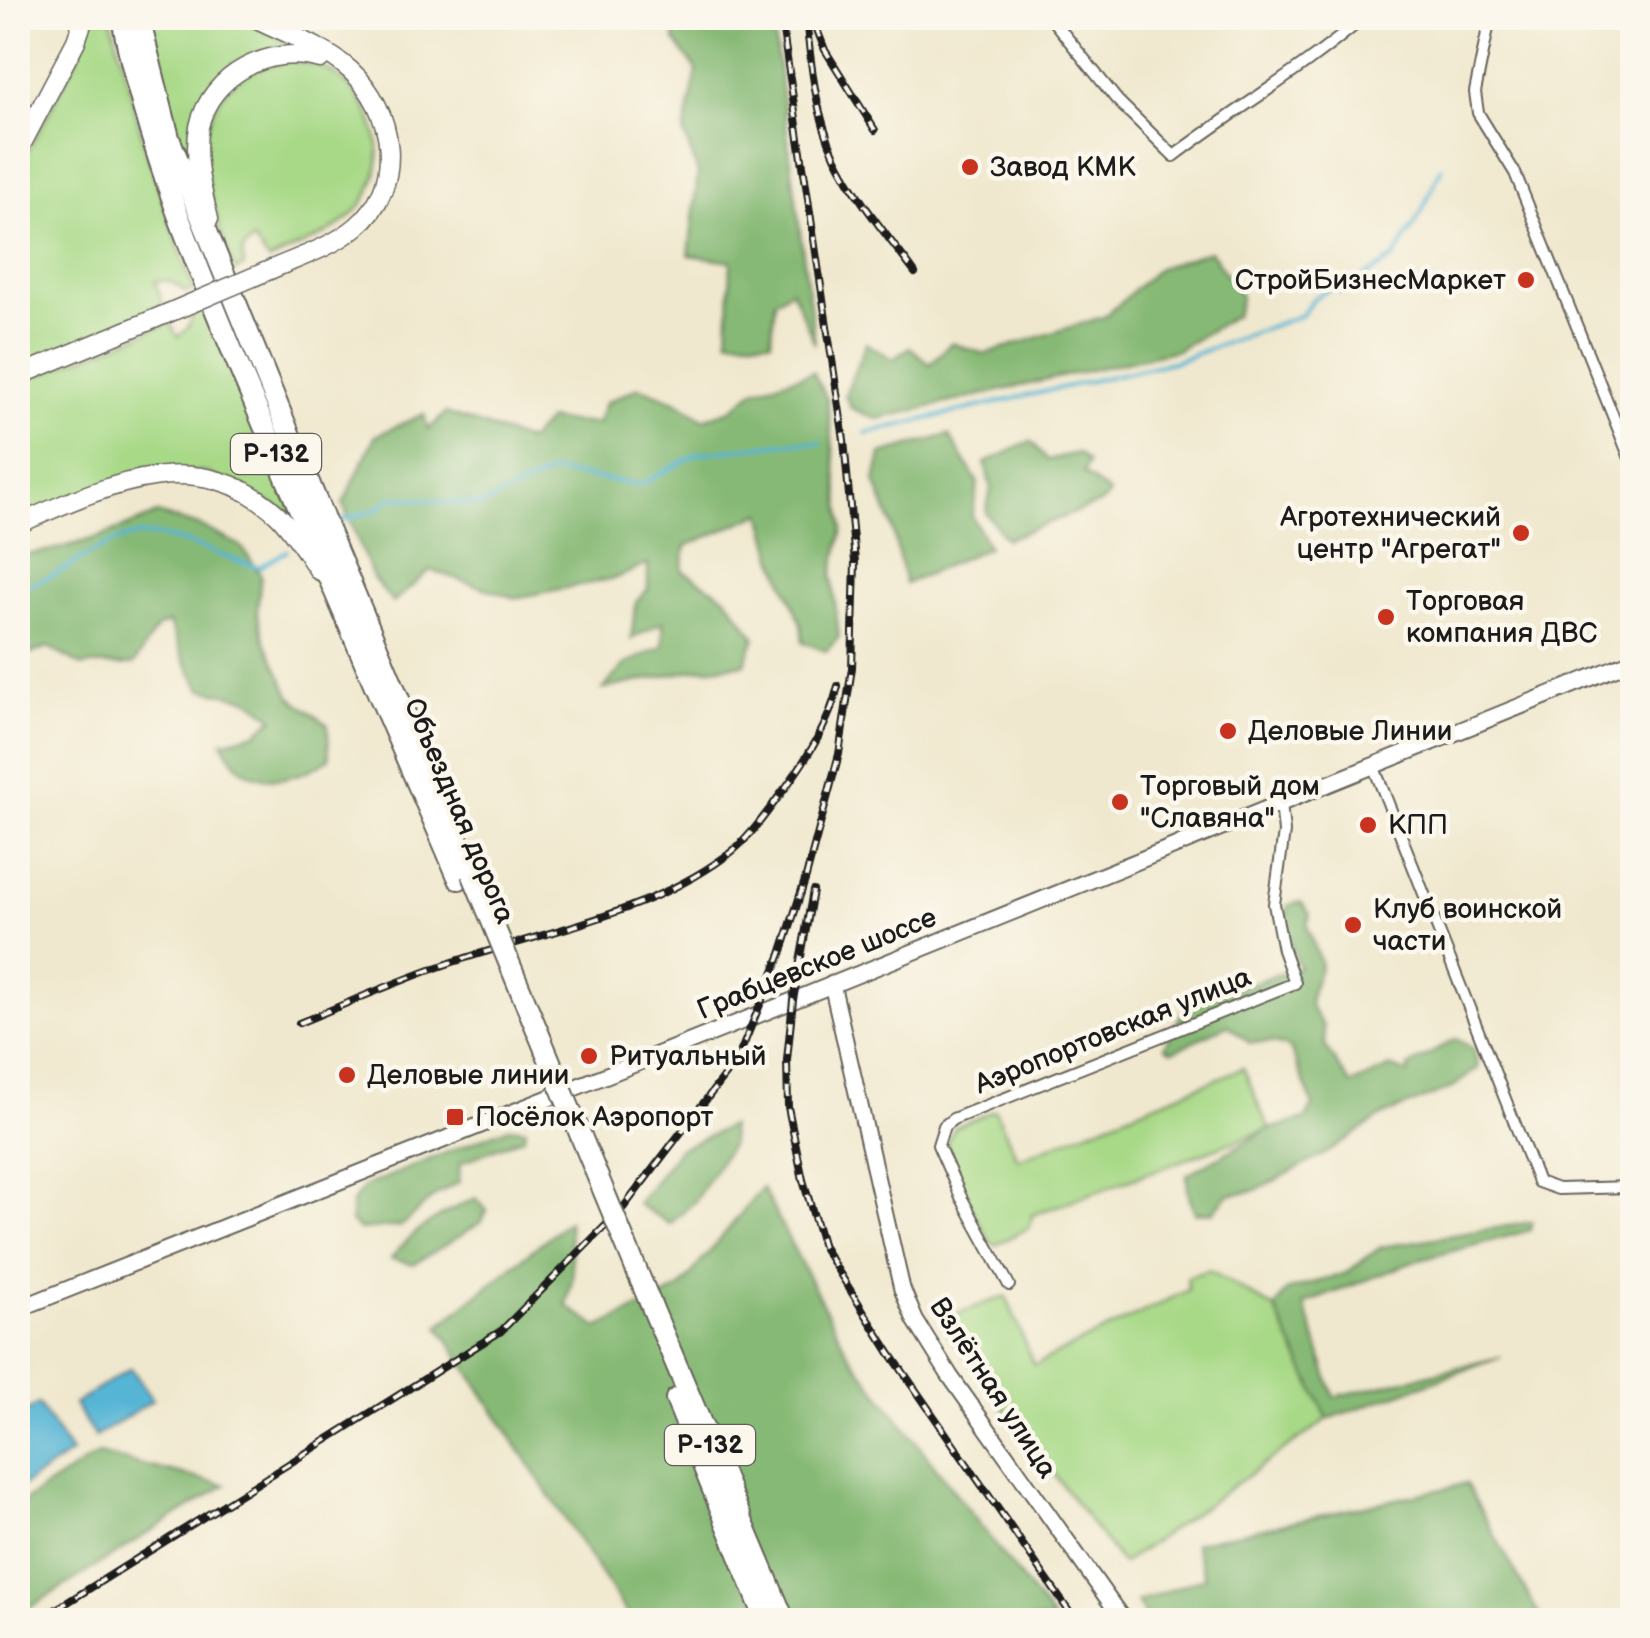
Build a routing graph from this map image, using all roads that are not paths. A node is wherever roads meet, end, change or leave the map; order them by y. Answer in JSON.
{"nodes":[{"id":1,"x":84,"y":18,"type":"edge"},
{"id":2,"x":122,"y":18,"type":"edge"},
{"id":3,"x":139,"y":18,"type":"edge"},
{"id":4,"x":255,"y":18,"type":"edge"},
{"id":5,"x":1051,"y":18,"type":"edge"},
{"id":6,"x":1362,"y":18,"type":"edge"},
{"id":7,"x":1490,"y":18,"type":"edge"},
{"id":8,"x":347,"y":66,"type":"junction"},
{"id":9,"x":18,"y":151,"type":"edge"},
{"id":10,"x":219,"y":263,"type":"junction"},
{"id":11,"x":18,"y":376,"type":"edge"},
{"id":12,"x":1632,"y":463,"type":"edge"},
{"id":13,"x":18,"y":524,"type":"edge"},
{"id":14,"x":336,"y":596,"type":"junction"},
{"id":15,"x":1632,"y":661,"type":"edge"},
{"id":16,"x":1373,"y":765,"type":"junction"},
{"id":17,"x":1280,"y":803,"type":"junction"},
{"id":18,"x":465,"y":876,"type":"junction"},
{"id":19,"x":832,"y":984,"type":"junction"},
{"id":20,"x":1632,"y":1187,"type":"edge"},
{"id":21,"x":631,"y":1270,"type":"junction"},
{"id":22,"x":1008,"y":1285,"type":"dead end"},
{"id":23,"x":18,"y":1308,"type":"edge"},
{"id":24,"x":766,"y":1620,"type":"edge"},
{"id":25,"x":784,"y":1620,"type":"edge"},
{"id":26,"x":1123,"y":1620,"type":"edge"}],
"edges":[{"from":1,"to":9,"type":"main road"},
{"from":2,"to":14,"type":"highway","name":"Объездная дорога","number":"Р-132"},
{"from":3,"to":10,"type":"highway","name":"Объездная дорога","number":"Р-132"},
{"from":4,"to":8,"type":"main road"},
{"from":5,"to":6,"type":"street"},
{"from":7,"to":12,"type":"street"},
{"from":8,"to":10,"type":"main road"},
{"from":8,"to":11,"type":"main road","bridge":true},
{"from":10,"to":18,"type":"highway","name":"Объездная дорога","number":"Р-132"},
{"from":13,"to":14,"type":"main road"},
{"from":14,"to":18,"type":"highway","name":"Объездная дорога","number":"Р-132"},
{"from":15,"to":16,"type":"main road","name":"Грабцевское шоссе"},
{"from":16,"to":17,"type":"main road","name":"Грабцевское шоссе"},
{"from":16,"to":20,"type":"street"},
{"from":17,"to":19,"type":"main road","name":"Грабцевское шоссе"},
{"from":17,"to":22,"type":"street","name":"Аэропортовская улица"},
{"from":18,"to":21,"type":"highway","name":"Объездная дорога","number":"Р-132"},
{"from":19,"to":23,"type":"main road","name":"Грабцевское шоссе"},
{"from":19,"to":26,"type":"main road","name":"Взлётная улица"},
{"from":21,"to":24,"type":"highway","name":"Объездная дорога","number":"Р-132"},
{"from":21,"to":25,"type":"highway","name":"Объездная дорога","number":"Р-132"}]}
